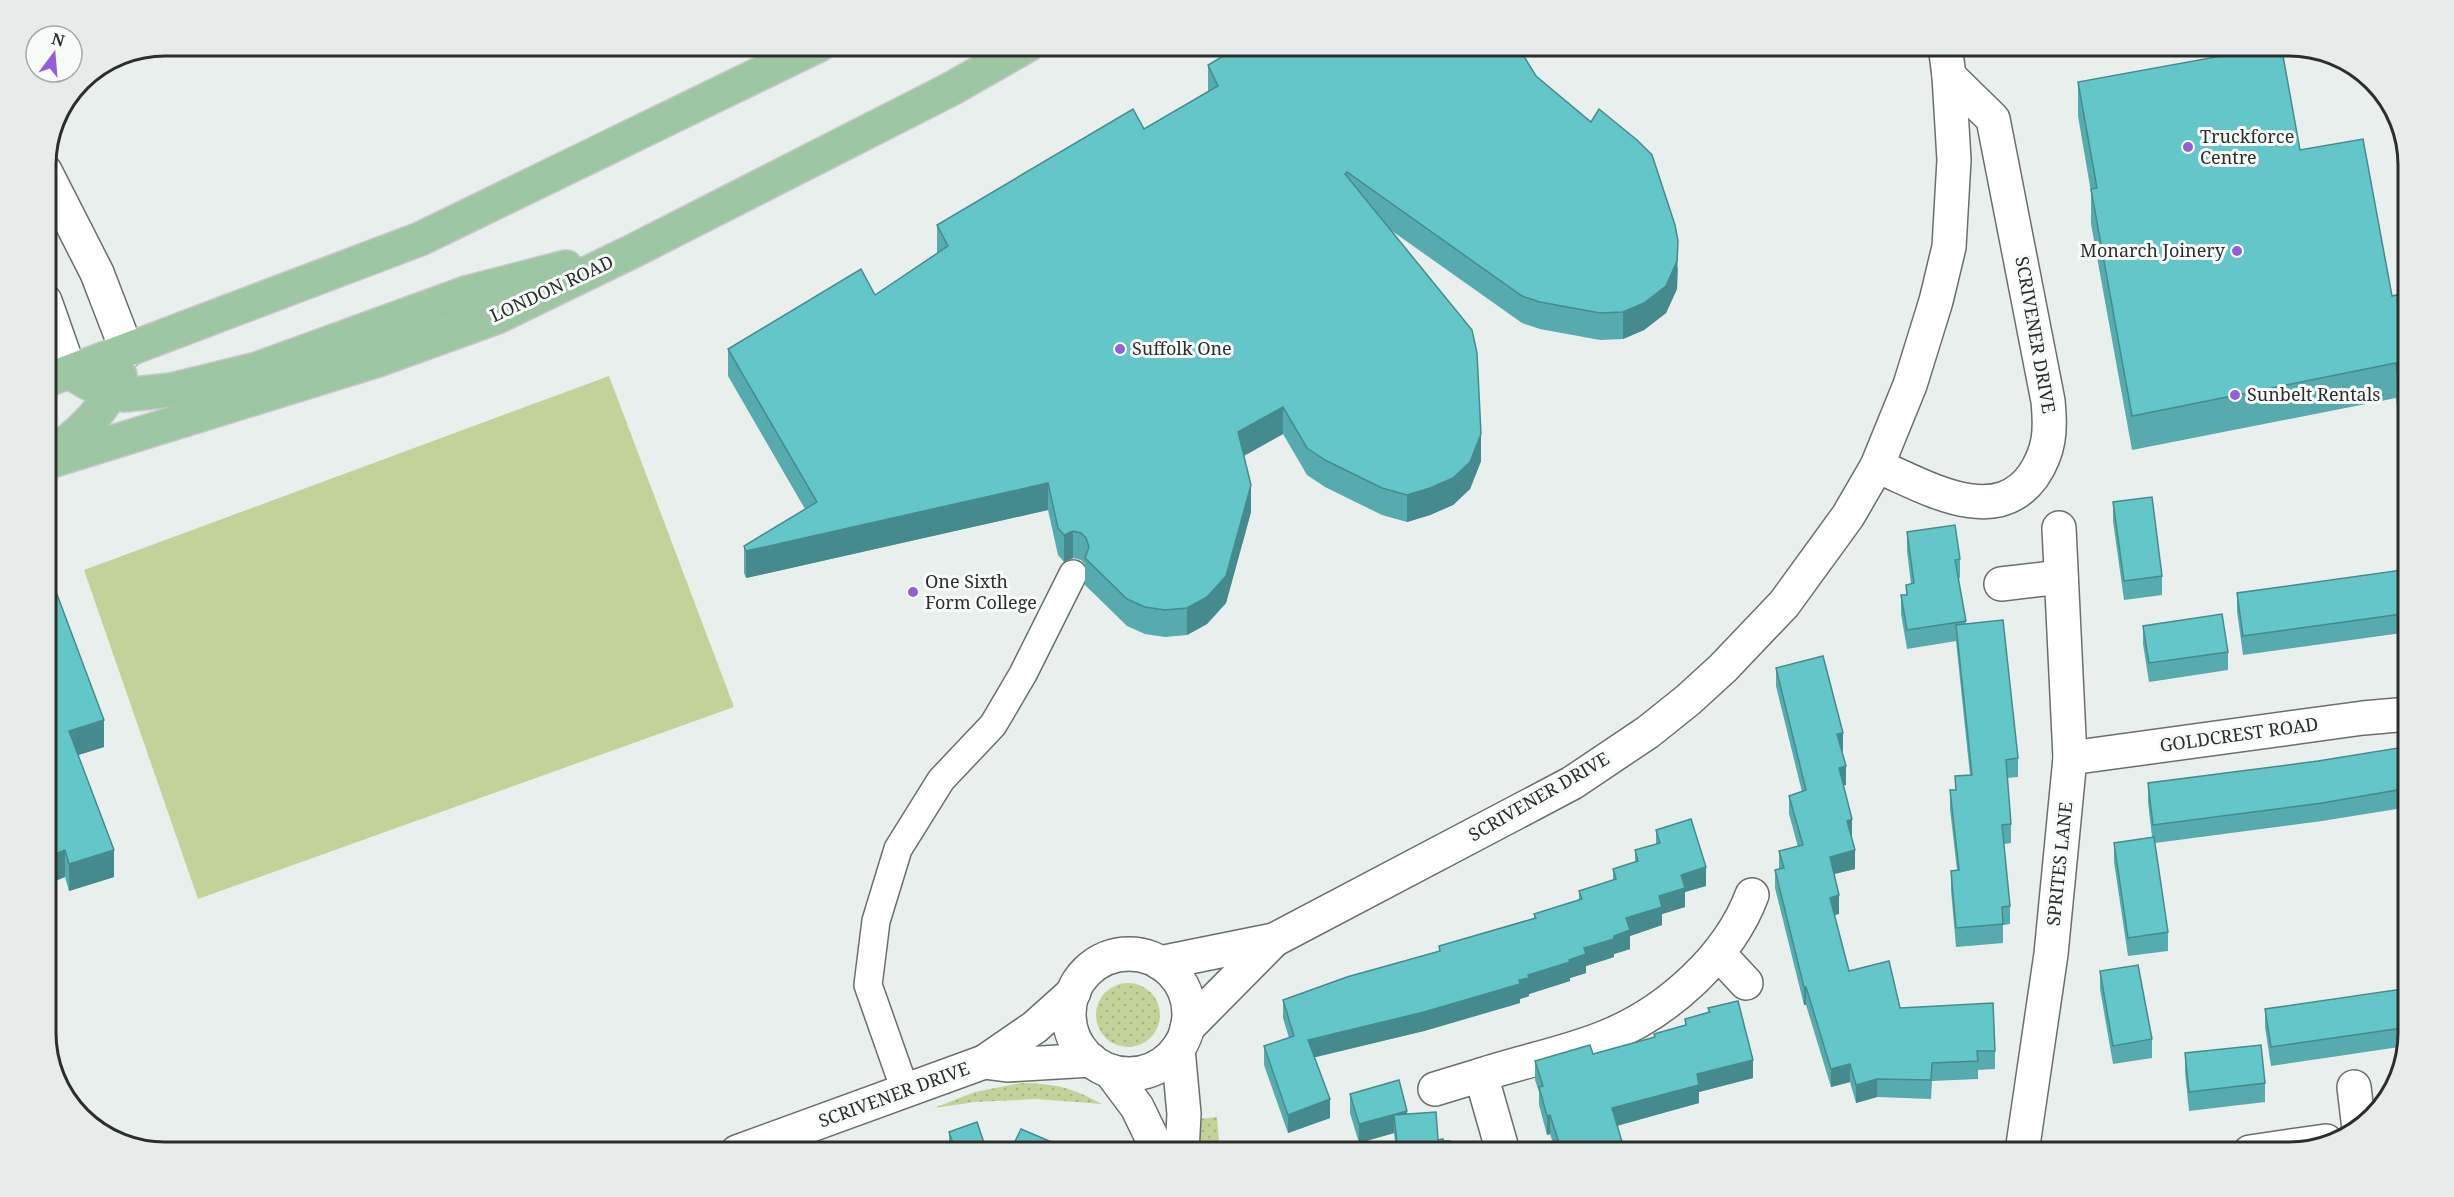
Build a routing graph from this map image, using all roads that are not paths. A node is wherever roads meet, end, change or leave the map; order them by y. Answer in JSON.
{"nodes":[{"id":1,"x":796,"y":56,"type":"edge"},
{"id":2,"x":1008,"y":56,"type":"edge"},
{"id":3,"x":1947,"y":60,"type":"edge"},
{"id":4,"x":56,"y":193,"type":"edge"},
{"id":5,"x":635,"y":250,"type":"junction"},
{"id":6,"x":128,"y":351,"type":"junction"},
{"id":7,"x":58,"y":376,"type":"edge"},
{"id":8,"x":110,"y":393,"type":"junction"},
{"id":9,"x":56,"y":449,"type":"edge"},
{"id":10,"x":56,"y":459,"type":"edge"},
{"id":11,"x":1877,"y":466,"type":"junction"},
{"id":12,"x":2059,"y":528,"type":"dead end"},
{"id":13,"x":1073,"y":574,"type":"dead end"},
{"id":14,"x":2061,"y":578,"type":"junction"},
{"id":15,"x":2001,"y":584,"type":"dead end"},
{"id":16,"x":2398,"y":715,"type":"edge"},
{"id":17,"x":2070,"y":759,"type":"junction"},
{"id":18,"x":1752,"y":895,"type":"dead end"},
{"id":19,"x":1274,"y":940,"type":"junction"},
{"id":20,"x":1719,"y":954,"type":"junction"},
{"id":21,"x":1160,"y":963,"type":"junction"},
{"id":22,"x":1746,"y":983,"type":"dead end"},
{"id":23,"x":1074,"y":992,"type":"junction"},
{"id":24,"x":1183,"y":1038,"type":"junction"},
{"id":25,"x":984,"y":1062,"type":"junction"},
{"id":26,"x":1100,"y":1065,"type":"junction"},
{"id":27,"x":1481,"y":1075,"type":"junction"},
{"id":28,"x":2354,"y":1087,"type":"dead end"},
{"id":29,"x":1435,"y":1089,"type":"dead end"},
{"id":30,"x":905,"y":1090,"type":"junction"},
{"id":31,"x":2358,"y":1118,"type":"edge"},
{"id":32,"x":764,"y":1142,"type":"edge"},
{"id":33,"x":1154,"y":1142,"type":"edge"},
{"id":34,"x":1183,"y":1142,"type":"edge"},
{"id":35,"x":1500,"y":1142,"type":"edge"},
{"id":36,"x":2026,"y":1142,"type":"edge"}],
"edges":[{"from":1,"to":6,"type":"main road"},
{"from":2,"to":5,"type":"main road","name":"LONDON ROAD"},
{"from":3,"to":11,"type":"street","name":"SCRIVENER DRIVE"},
{"from":3,"to":11,"type":"street","name":"SCRIVENER DRIVE"},
{"from":4,"to":6,"type":"street"},
{"from":5,"to":8,"type":"main road"},
{"from":5,"to":10,"type":"main road","name":"LONDON ROAD"},
{"from":6,"to":7,"type":"main road"},
{"from":6,"to":8,"type":"main road"},
{"from":7,"to":8,"type":"main road"},
{"from":8,"to":9,"type":"main road"},
{"from":11,"to":19,"type":"street","name":"SCRIVENER DRIVE"},
{"from":12,"to":14,"type":"street","name":"SPRITES LANE"},
{"from":13,"to":30,"type":"street"},
{"from":14,"to":15,"type":"street"},
{"from":14,"to":17,"type":"street","name":"SPRITES LANE"},
{"from":16,"to":17,"type":"street","name":"GOLDCREST ROAD"},
{"from":17,"to":36,"type":"street","name":"SPRITES LANE"},
{"from":18,"to":20,"type":"street"},
{"from":19,"to":21,"type":"street","name":"SCRIVENER DRIVE"},
{"from":19,"to":24,"type":"street","name":"SCRIVENER DRIVE"},
{"from":20,"to":22,"type":"street"},
{"from":20,"to":27,"type":"street"},
{"from":21,"to":23,"type":"street"},
{"from":21,"to":24,"type":"street"},
{"from":23,"to":25,"type":"street","name":"SCRIVENER DRIVE"},
{"from":23,"to":26,"type":"street"},
{"from":24,"to":26,"type":"street"},
{"from":24,"to":34,"type":"street"},
{"from":25,"to":26,"type":"street","name":"SCRIVENER DRIVE"},
{"from":25,"to":30,"type":"street","name":"SCRIVENER DRIVE"},
{"from":26,"to":33,"type":"street"},
{"from":27,"to":29,"type":"street"},
{"from":27,"to":35,"type":"street"},
{"from":28,"to":31,"type":"street"},
{"from":30,"to":32,"type":"street","name":"SCRIVENER DRIVE"}]}
